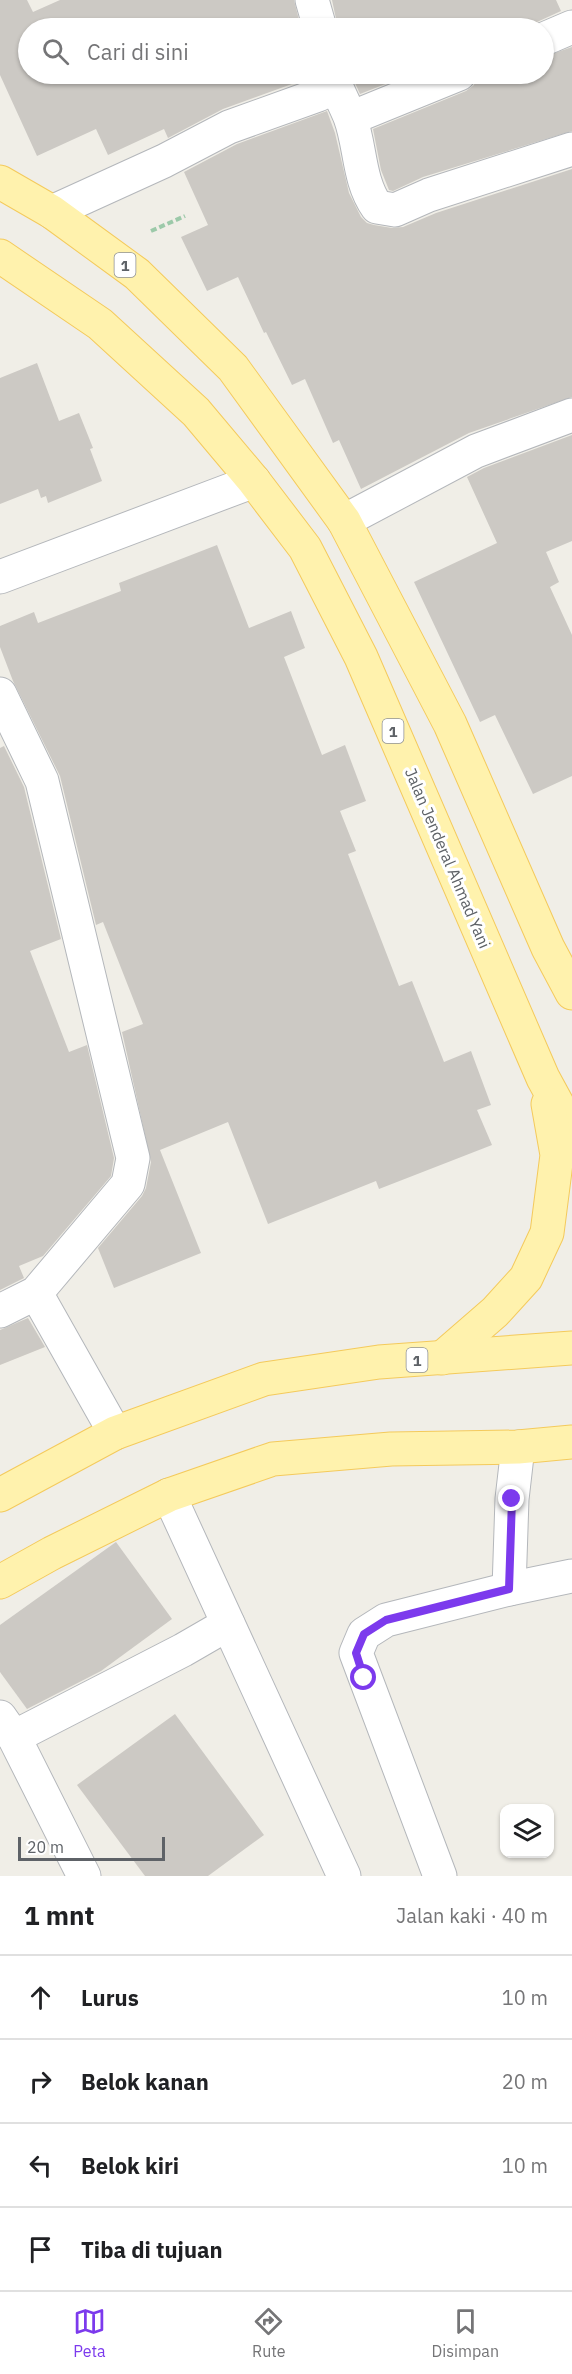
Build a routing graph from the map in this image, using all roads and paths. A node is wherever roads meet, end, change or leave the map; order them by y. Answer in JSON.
{"nodes":[{"id":1,"x":312,"y":0,"type":"edge"},
{"id":2,"x":317,"y":18,"type":"edge"},
{"id":3,"x":572,"y":27,"type":"edge"},
{"id":4,"x":554,"y":34,"type":"edge"},
{"id":5,"x":329,"y":84,"type":"edge"},
{"id":6,"x":335,"y":84,"type":"edge"},
{"id":7,"x":434,"y":84,"type":"edge"},
{"id":8,"x":351,"y":118,"type":"junction"},
{"id":9,"x":572,"y":149,"type":"edge"},
{"id":10,"x":0,"y":182,"type":"edge"},
{"id":11,"x":52,"y":212,"type":"junction"},
{"id":12,"x":0,"y":256,"type":"edge"},
{"id":13,"x":572,"y":415,"type":"edge"},
{"id":14,"x":254,"y":482,"type":"junction"},
{"id":15,"x":344,"y":521,"type":"junction"},
{"id":16,"x":0,"y":577,"type":"edge"},
{"id":17,"x":0,"y":694,"type":"edge"},
{"id":18,"x":572,"y":993,"type":"edge"},
{"id":19,"x":543,"y":1078,"type":"junction"},
{"id":20,"x":572,"y":1131,"type":"edge"},
{"id":21,"x":36,"y":1293,"type":"junction"},
{"id":22,"x":0,"y":1311,"type":"edge"},
{"id":23,"x":572,"y":1348,"type":"edge"},
{"id":24,"x":442,"y":1358,"type":"junction"},
{"id":25,"x":115,"y":1433,"type":"junction"},
{"id":26,"x":553,"y":1447,"type":"edge"},
{"id":27,"x":169,"y":1494,"type":"junction"},
{"id":28,"x":0,"y":1495,"type":"edge"},
{"id":29,"x":572,"y":1575,"type":"edge"},
{"id":30,"x":0,"y":1582,"type":"edge"},
{"id":31,"x":509,"y":1589,"type":"junction"},
{"id":32,"x":228,"y":1624,"type":"junction"},
{"id":33,"x":7,"y":1727,"type":"edge"},
{"id":34,"x":84,"y":1876,"type":"edge"},
{"id":35,"x":344,"y":1876,"type":"edge"},
{"id":36,"x":440,"y":1876,"type":"edge"}],
"edges":[{"from":1,"to":2,"type":"street"},
{"from":3,"to":4,"type":"street"},
{"from":5,"to":11,"type":"street"},
{"from":6,"to":8,"type":"street"},
{"from":7,"to":8,"type":"street"},
{"from":8,"to":9,"type":"street"},
{"from":10,"to":11,"type":"main road","number":"1"},
{"from":11,"to":15,"type":"main road","number":"1"},
{"from":12,"to":14,"type":"main road","name":"Jalan Jenderal Ahmad Yani","number":"1"},
{"from":13,"to":15,"type":"street"},
{"from":14,"to":16,"type":"street"},
{"from":14,"to":19,"type":"main road","name":"Jalan Jenderal Ahmad Yani","number":"1"},
{"from":15,"to":18,"type":"main road","number":"1"},
{"from":17,"to":21,"type":"street"},
{"from":19,"to":20,"type":"main road","name":"Jalan Jenderal Ahmad Yani","number":"1"},
{"from":19,"to":24,"type":"main road"},
{"from":21,"to":22,"type":"street"},
{"from":21,"to":25,"type":"street"},
{"from":23,"to":24,"type":"main road","number":"1"},
{"from":24,"to":25,"type":"main road","number":"1"},
{"from":25,"to":28,"type":"main road","number":"1"},
{"from":26,"to":27,"type":"main road"},
{"from":26,"to":31,"type":"street"},
{"from":27,"to":30,"type":"main road"},
{"from":27,"to":32,"type":"street"},
{"from":29,"to":31,"type":"street"},
{"from":31,"to":36,"type":"street"},
{"from":32,"to":33,"type":"street"},
{"from":32,"to":35,"type":"street"},
{"from":33,"to":34,"type":"street"}]}
